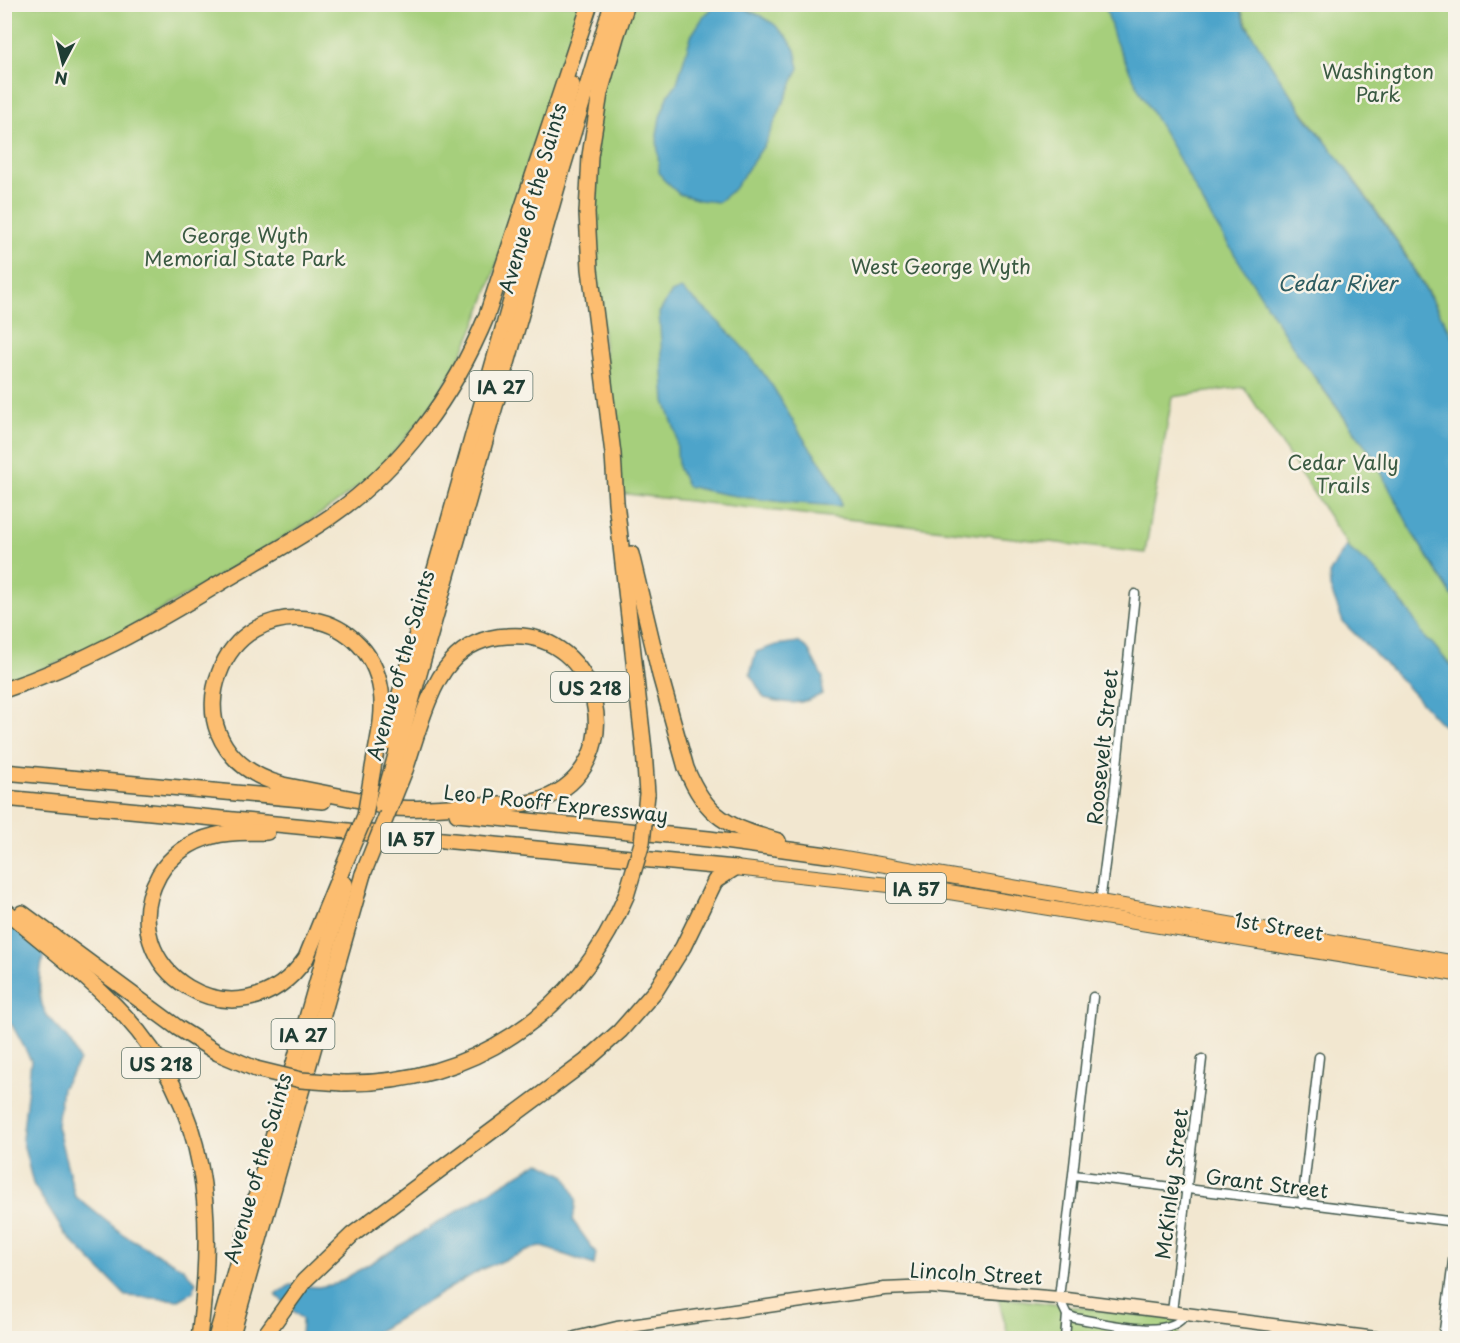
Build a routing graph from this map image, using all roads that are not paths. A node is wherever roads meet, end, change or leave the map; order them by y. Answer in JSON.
{"nodes":[{"id":1,"x":590,"y":4,"type":"edge"},
{"id":2,"x":597,"y":4,"type":"edge"},
{"id":3,"x":612,"y":4,"type":"edge"},
{"id":4,"x":627,"y":4,"type":"edge"},
{"id":5,"x":613,"y":454,"type":"junction"},
{"id":6,"x":1135,"y":594,"type":"dead end"},
{"id":7,"x":4,"y":690,"type":"edge"},
{"id":8,"x":387,"y":769,"type":"junction"},
{"id":9,"x":4,"y":772,"type":"edge"},
{"id":10,"x":4,"y":798,"type":"edge"},
{"id":11,"x":394,"y":808,"type":"junction"},
{"id":12,"x":338,"y":831,"type":"junction"},
{"id":13,"x":827,"y":855,"type":"junction"},
{"id":14,"x":735,"y":868,"type":"junction"},
{"id":15,"x":351,"y":873,"type":"junction"},
{"id":16,"x":4,"y":900,"type":"edge"},
{"id":17,"x":4,"y":909,"type":"edge"},
{"id":18,"x":1099,"y":909,"type":"junction"},
{"id":19,"x":1455,"y":963,"type":"edge"},
{"id":20,"x":1455,"y":974,"type":"edge"},
{"id":21,"x":1093,"y":997,"type":"dead end"},
{"id":22,"x":1319,"y":1057,"type":"dead end"},
{"id":23,"x":1202,"y":1059,"type":"dead end"},
{"id":24,"x":1074,"y":1175,"type":"junction"},
{"id":25,"x":1187,"y":1190,"type":"junction"},
{"id":26,"x":264,"y":1196,"type":"junction"},
{"id":27,"x":1302,"y":1204,"type":"junction"},
{"id":28,"x":1455,"y":1222,"type":"edge"},
{"id":29,"x":1455,"y":1238,"type":"edge"},
{"id":30,"x":1059,"y":1298,"type":"junction"},
{"id":31,"x":1172,"y":1312,"type":"junction"},
{"id":32,"x":1185,"y":1314,"type":"junction"},
{"id":33,"x":1067,"y":1315,"type":"junction"},
{"id":34,"x":199,"y":1338,"type":"edge"},
{"id":35,"x":216,"y":1338,"type":"edge"},
{"id":36,"x":231,"y":1338,"type":"edge"},
{"id":37,"x":263,"y":1338,"type":"edge"},
{"id":38,"x":574,"y":1338,"type":"edge"},
{"id":39,"x":1065,"y":1338,"type":"edge"},
{"id":40,"x":1376,"y":1338,"type":"edge"},
{"id":41,"x":1443,"y":1338,"type":"edge"}],
"edges":[{"from":1,"to":7,"type":"highway"},
{"from":2,"to":8,"type":"highway","name":"Avenue of the Saints","number":"IA 27"},
{"from":3,"to":8,"type":"highway","name":"Avenue of the Saints","number":"IA 27"},
{"from":4,"to":5,"type":"highway"},
{"from":5,"to":13,"type":"highway"},
{"from":5,"to":16,"type":"highway","bridge":true},
{"from":6,"to":18,"type":"street","name":"Roosevelt Street"},
{"from":8,"to":11,"type":"highway"},
{"from":8,"to":11,"type":"highway","number":"US 218"},
{"from":8,"to":15,"type":"highway","name":"Avenue of the Saints","number":"IA 27","bridge":true},
{"from":8,"to":15,"type":"highway","name":"Avenue of the Saints","number":"IA 27","bridge":true},
{"from":9,"to":11,"type":"highway","name":"Leo P Rooff Expressway","number":"US 218"},
{"from":10,"to":12,"type":"highway","number":"IA 57"},
{"from":11,"to":13,"type":"highway","name":"Leo P Rooff Expressway","number":"IA 57"},
{"from":12,"to":14,"type":"highway","number":"IA 57"},
{"from":12,"to":15,"type":"highway"},
{"from":13,"to":18,"type":"main road","name":"Leo P Rooff Expressway","number":"IA 57"},
{"from":14,"to":18,"type":"main road","number":"IA 57"},
{"from":14,"to":37,"type":"highway"},
{"from":15,"to":26,"type":"highway","name":"Avenue of the Saints"},
{"from":17,"to":34,"type":"highway","number":"US 218"},
{"from":18,"to":19,"type":"main road","name":"1st Street"},
{"from":18,"to":20,"type":"main road","name":"1st Street"},
{"from":21,"to":24,"type":"street"},
{"from":22,"to":27,"type":"street"},
{"from":23,"to":25,"type":"street","name":"McKinley Street"},
{"from":24,"to":25,"type":"street","name":"Grant Street"},
{"from":24,"to":30,"type":"street"},
{"from":25,"to":27,"type":"street","name":"Grant Street"},
{"from":25,"to":31,"type":"street","name":"McKinley Street"},
{"from":26,"to":35,"type":"highway","name":"Avenue of the Saints"},
{"from":26,"to":36,"type":"highway","name":"Avenue of the Saints"},
{"from":27,"to":28,"type":"street","name":"Grant Street"},
{"from":29,"to":41,"type":"street"},
{"from":30,"to":31,"type":"main road","name":"Lincoln Street"},
{"from":30,"to":33,"type":"street"},
{"from":30,"to":38,"type":"main road","name":"Lincoln Street"},
{"from":31,"to":32,"type":"main road","name":"Lincoln Street"},
{"from":32,"to":33,"type":"street"},
{"from":32,"to":40,"type":"main road","name":"Lincoln Street"},
{"from":33,"to":39,"type":"street"}]}
